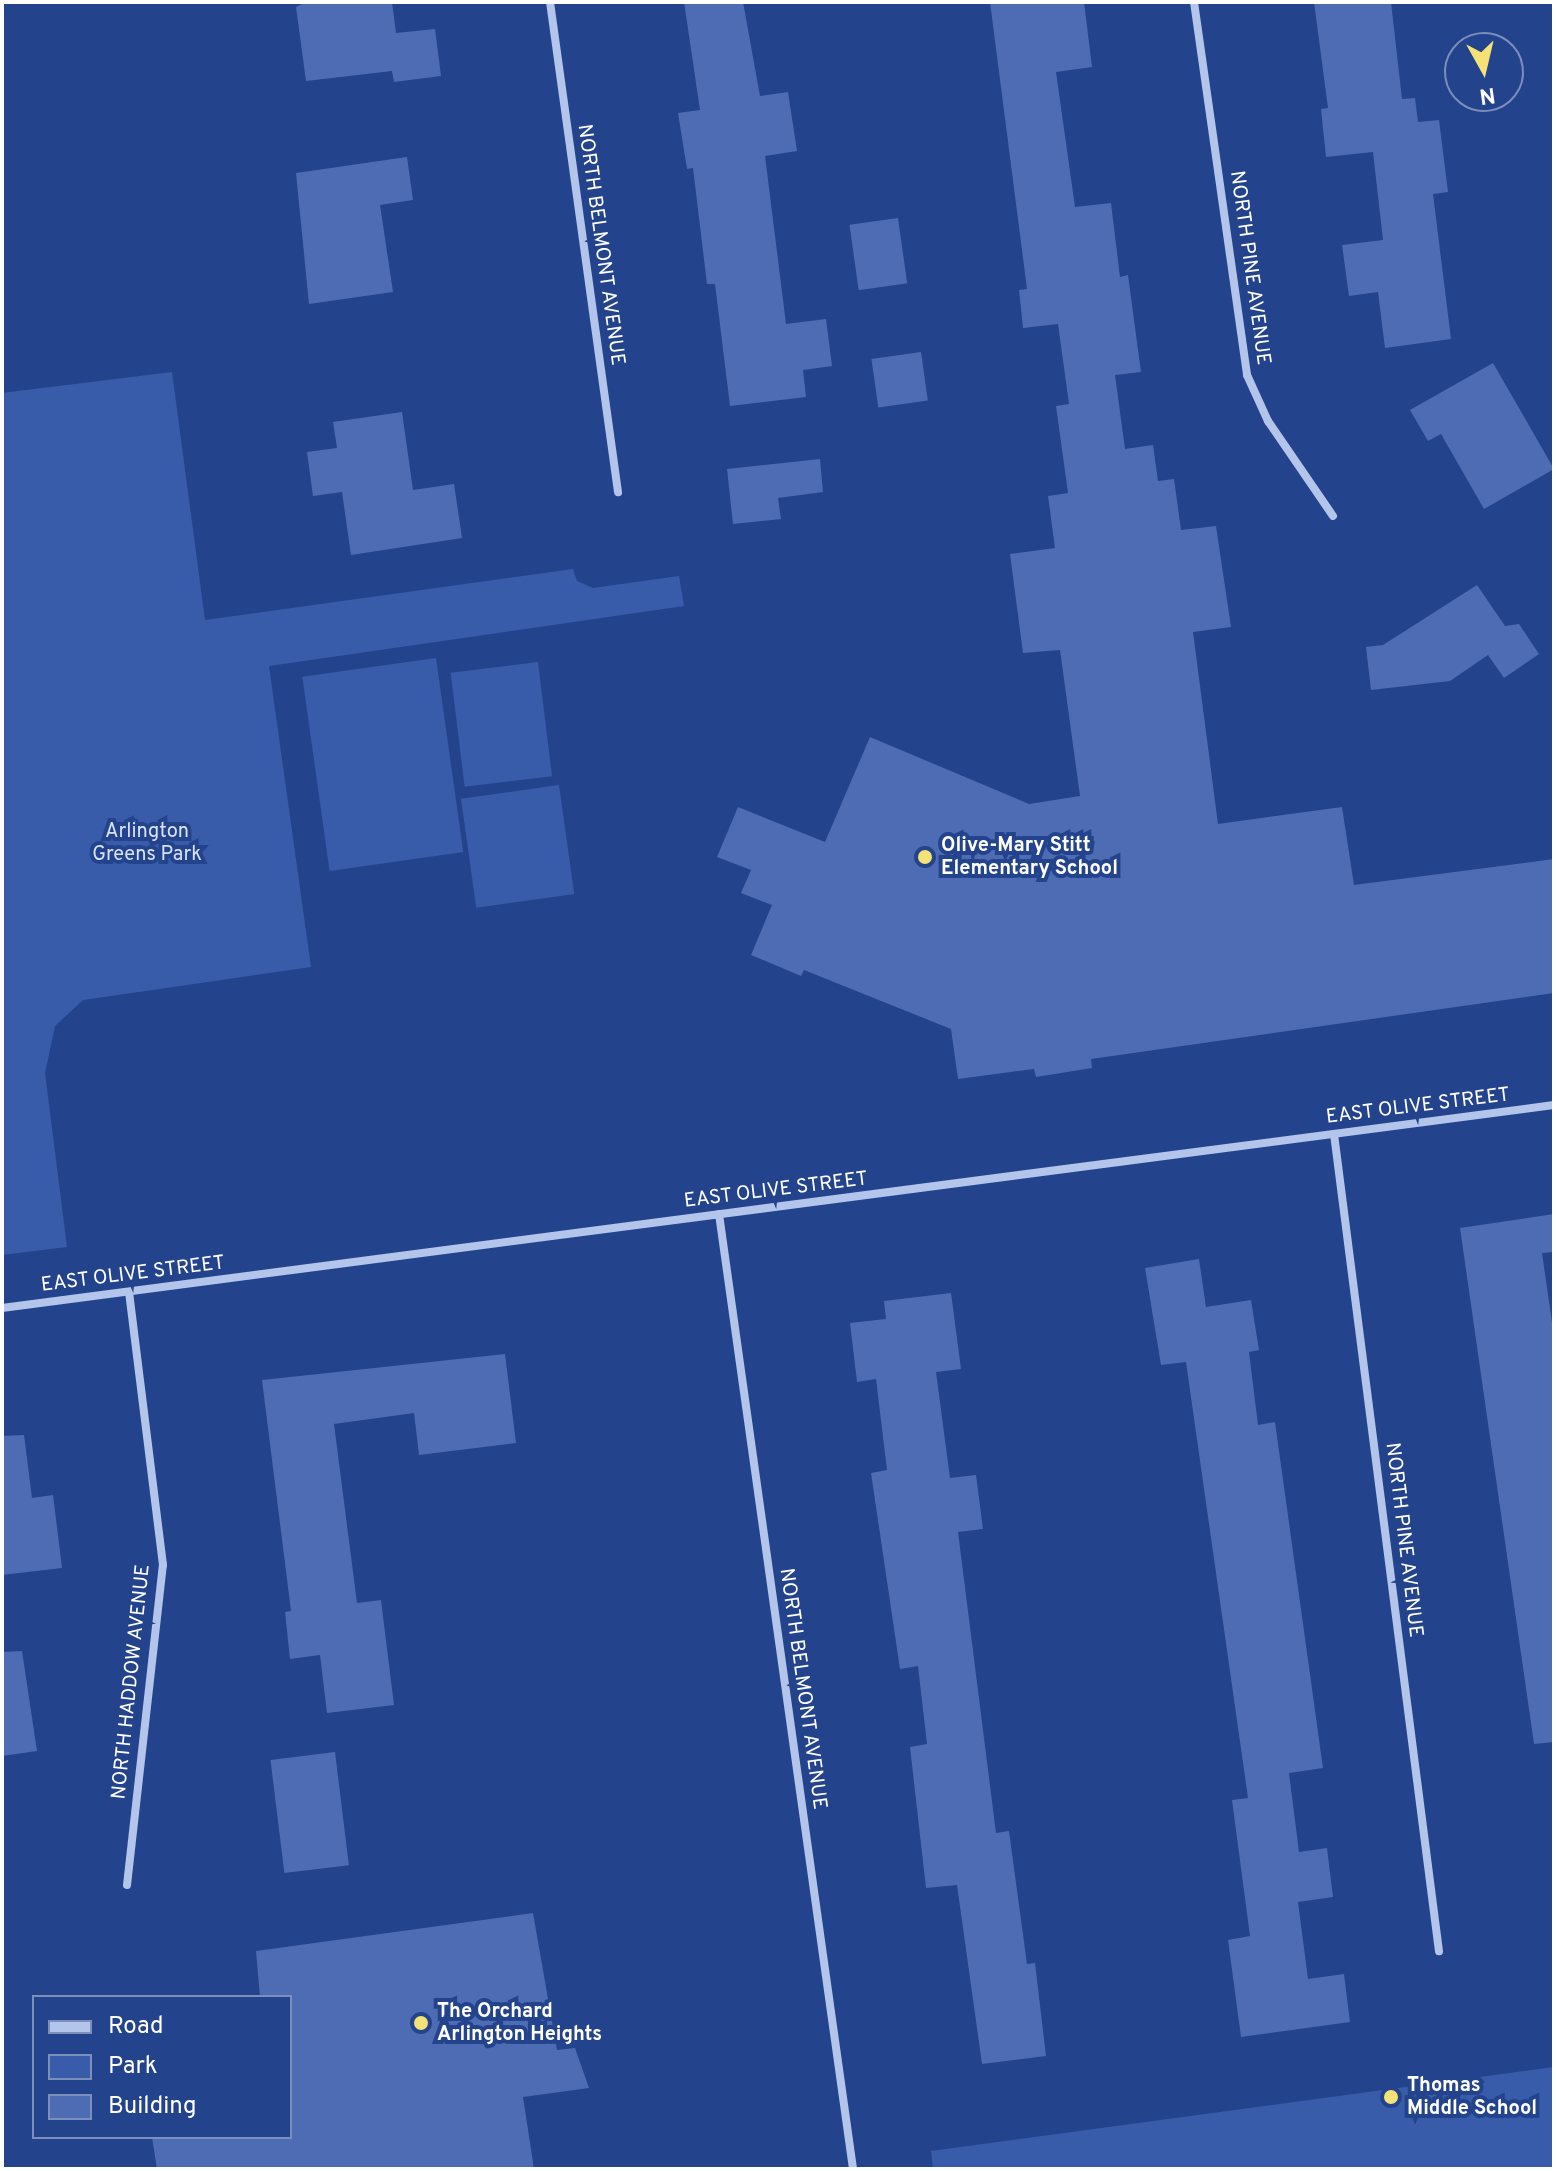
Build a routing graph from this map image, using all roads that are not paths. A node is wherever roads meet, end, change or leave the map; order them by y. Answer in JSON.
{"nodes":[{"id":1,"x":550,"y":2,"type":"edge"},
{"id":2,"x":1194,"y":2,"type":"edge"},
{"id":3,"x":618,"y":492,"type":"dead end"},
{"id":4,"x":1333,"y":516,"type":"dead end"},
{"id":5,"x":1554,"y":1105,"type":"edge"},
{"id":6,"x":1334,"y":1134,"type":"junction"},
{"id":7,"x":719,"y":1214,"type":"junction"},
{"id":8,"x":129,"y":1292,"type":"junction"},
{"id":9,"x":2,"y":1308,"type":"edge"},
{"id":10,"x":127,"y":1885,"type":"dead end"},
{"id":11,"x":1439,"y":1951,"type":"dead end"},
{"id":12,"x":853,"y":2169,"type":"edge"}],
"edges":[{"from":1,"to":3,"type":"street","name":"NORTH BELMONT AVENUE"},
{"from":2,"to":4,"type":"street","name":"NORTH PINE AVENUE"},
{"from":5,"to":6,"type":"street","name":"EAST OLIVE STREET"},
{"from":6,"to":7,"type":"street","name":"EAST OLIVE STREET"},
{"from":6,"to":11,"type":"street","name":"NORTH PINE AVENUE"},
{"from":7,"to":8,"type":"street","name":"EAST OLIVE STREET"},
{"from":7,"to":12,"type":"street","name":"NORTH BELMONT AVENUE"},
{"from":8,"to":9,"type":"street","name":"EAST OLIVE STREET"},
{"from":8,"to":10,"type":"street","name":"NORTH HADDOW AVENUE"}]}
